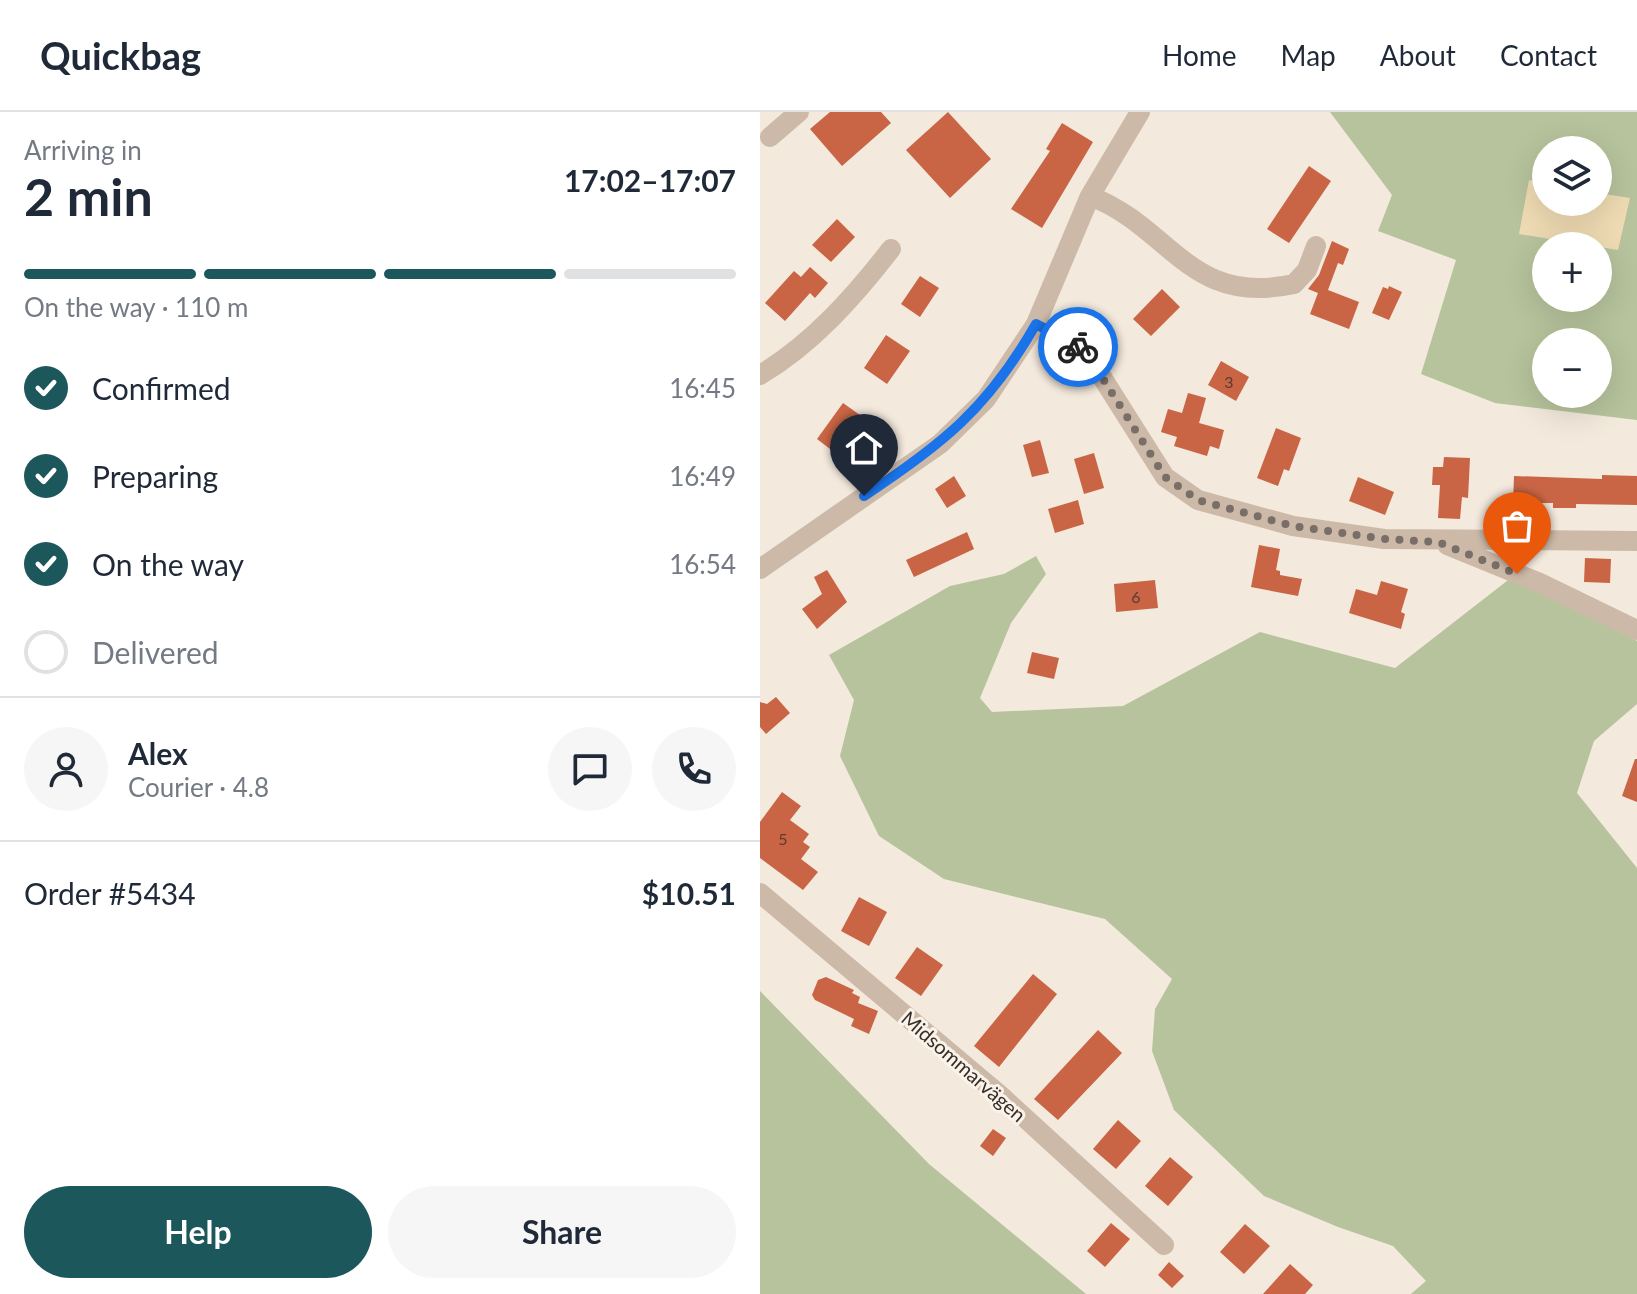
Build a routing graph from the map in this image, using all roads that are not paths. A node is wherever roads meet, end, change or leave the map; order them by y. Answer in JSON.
{"nodes":[{"id":1,"x":799,"y":112,"type":"edge"},
{"id":2,"x":1140,"y":112,"type":"edge"},
{"id":3,"x":770,"y":137,"type":"dead end"},
{"id":4,"x":1090,"y":196,"type":"junction"},
{"id":5,"x":1316,"y":246,"type":"dead end"},
{"id":6,"x":891,"y":249,"type":"dead end"},
{"id":7,"x":1036,"y":324,"type":"junction"},
{"id":8,"x":760,"y":375,"type":"edge"},
{"id":9,"x":1637,"y":541,"type":"edge"},
{"id":10,"x":1438,"y":542,"type":"junction"},
{"id":11,"x":760,"y":569,"type":"edge"},
{"id":12,"x":1637,"y":630,"type":"edge"},
{"id":13,"x":760,"y":893,"type":"edge"},
{"id":14,"x":1164,"y":1245,"type":"dead end"}],
"edges":[{"from":1,"to":3,"type":"street"},
{"from":2,"to":4,"type":"street"},
{"from":4,"to":5,"type":"street"},
{"from":4,"to":7,"type":"street"},
{"from":6,"to":8,"type":"street"},
{"from":7,"to":10,"type":"street"},
{"from":7,"to":11,"type":"street"},
{"from":9,"to":10,"type":"street"},
{"from":10,"to":12,"type":"street"},
{"from":13,"to":14,"type":"street","name":"Midsommarvägen"}]}
